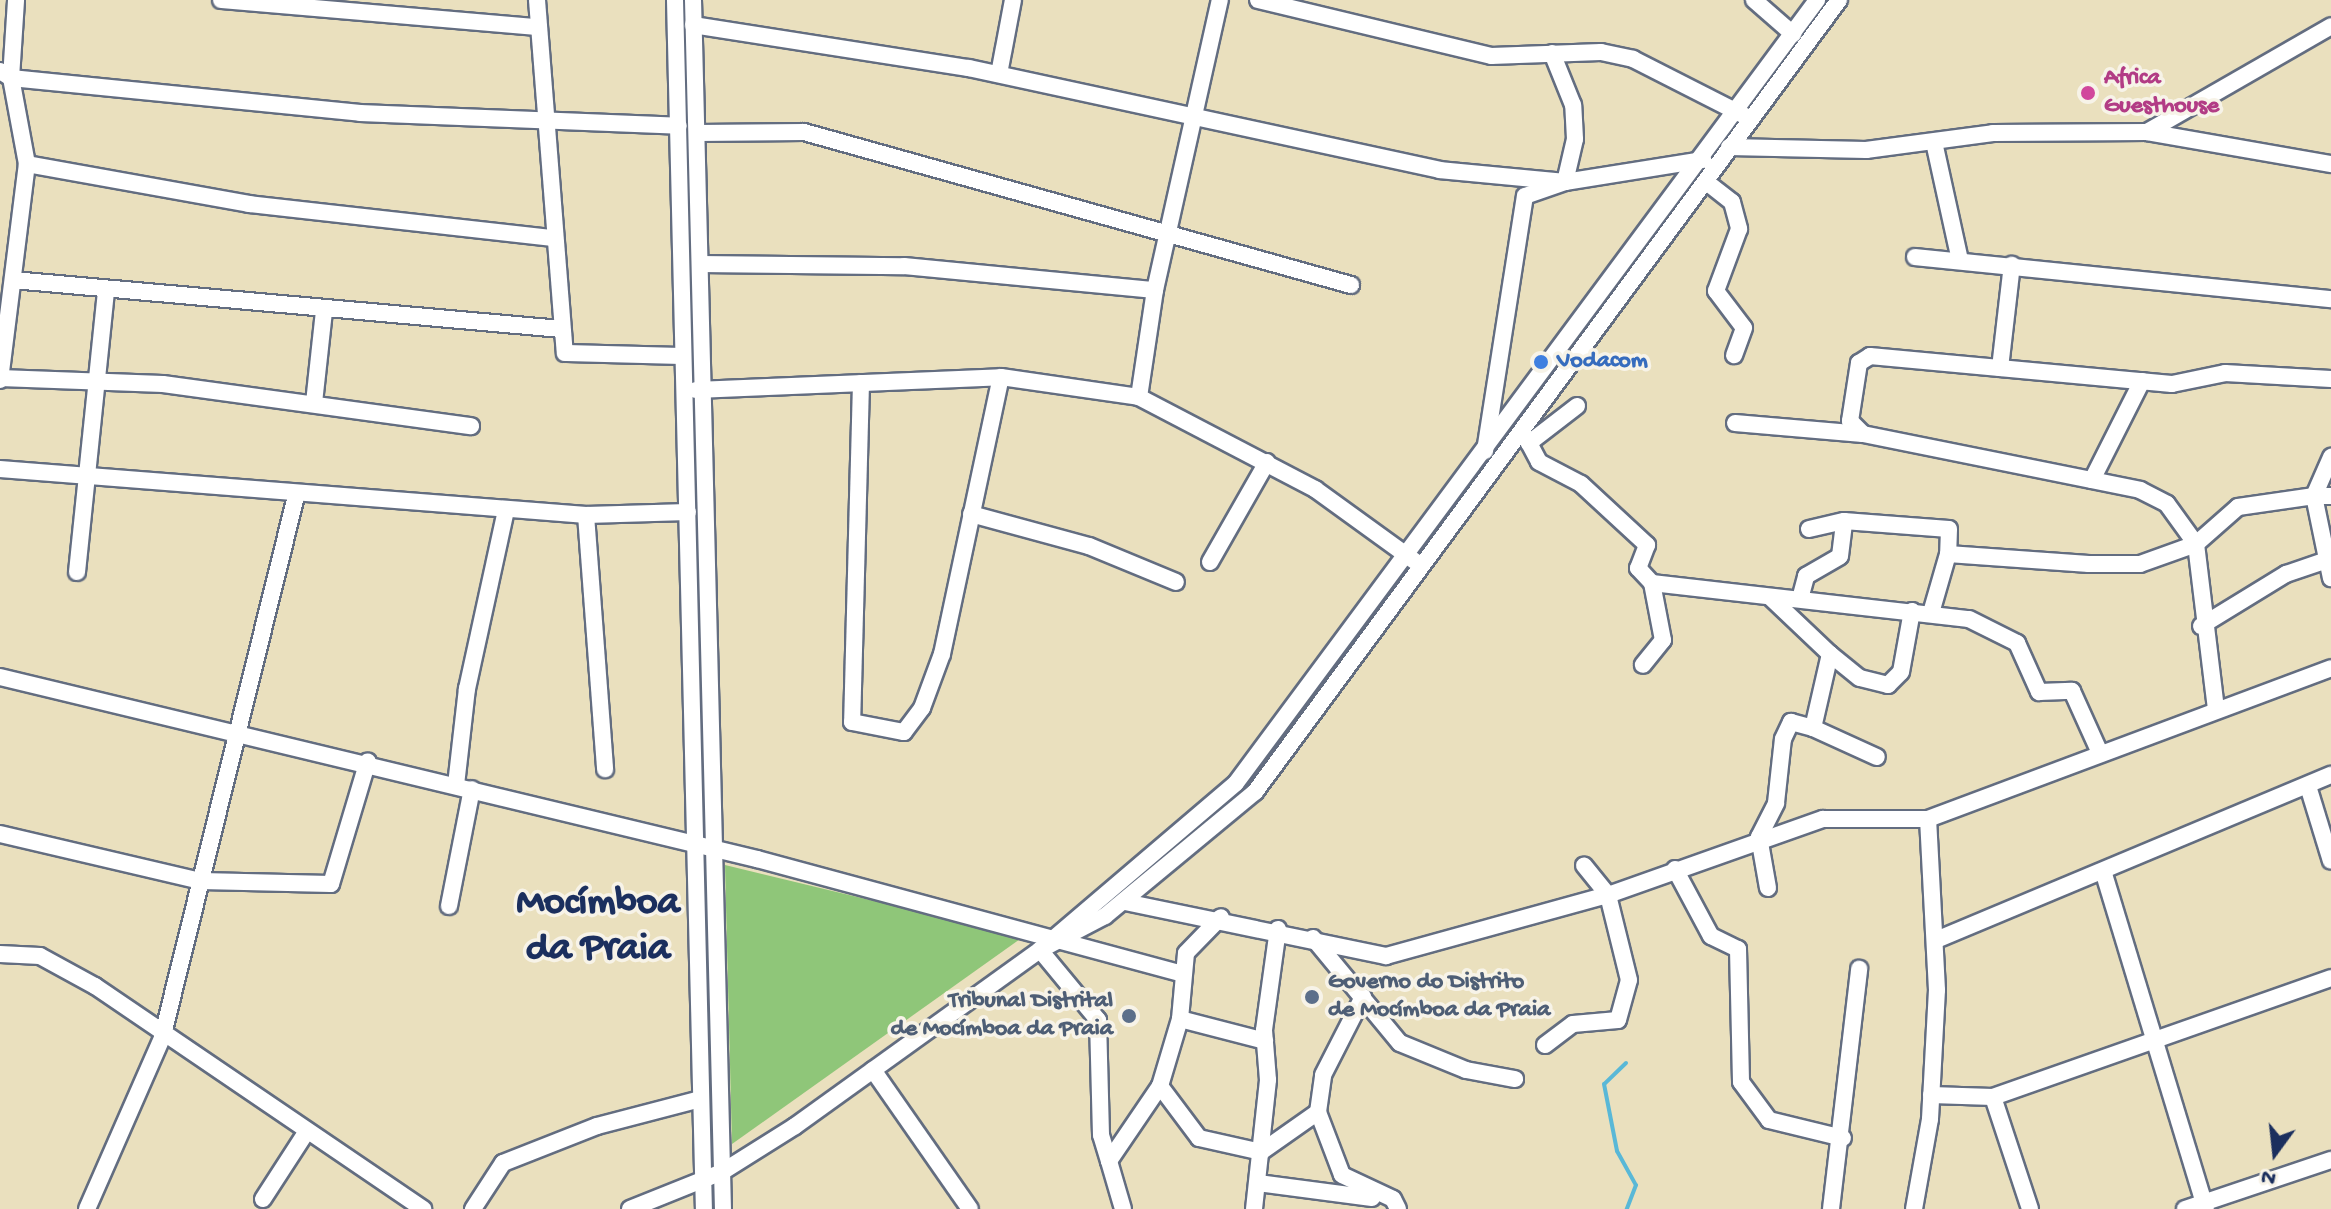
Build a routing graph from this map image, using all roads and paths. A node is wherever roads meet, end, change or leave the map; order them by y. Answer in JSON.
{"nodes":[{"id":1,"x":16,"y":0,"type":"edge"},
{"id":2,"x":221,"y":0,"type":"edge"},
{"id":3,"x":537,"y":0,"type":"edge"},
{"id":4,"x":675,"y":0,"type":"edge"},
{"id":5,"x":693,"y":0,"type":"edge"},
{"id":6,"x":1013,"y":0,"type":"edge"},
{"id":7,"x":1220,"y":0,"type":"edge"},
{"id":8,"x":1258,"y":0,"type":"edge"},
{"id":9,"x":1754,"y":0,"type":"edge"},
{"id":10,"x":1817,"y":0,"type":"edge"},
{"id":11,"x":1839,"y":0,"type":"edge"},
{"id":12,"x":693,"y":25,"type":"junction"},
{"id":13,"x":2331,"y":26,"type":"edge"},
{"id":14,"x":6,"y":27,"type":"edge"},
{"id":15,"x":538,"y":27,"type":"junction"},
{"id":16,"x":1793,"y":34,"type":"junction"},
{"id":17,"x":1552,"y":53,"type":"junction"},
{"id":18,"x":999,"y":74,"type":"junction"},
{"id":19,"x":5,"y":75,"type":"edge"},
{"id":20,"x":7,"y":111,"type":"edge"},
{"id":21,"x":1737,"y":112,"type":"junction"},
{"id":22,"x":1195,"y":119,"type":"junction"},
{"id":23,"x":1754,"y":120,"type":"junction"},
{"id":24,"x":544,"y":121,"type":"junction"},
{"id":25,"x":679,"y":126,"type":"junction"},
{"id":26,"x":2147,"y":132,"type":"junction"},
{"id":27,"x":698,"y":133,"type":"junction"},
{"id":28,"x":1717,"y":141,"type":"junction"},
{"id":29,"x":1934,"y":142,"type":"junction"},
{"id":30,"x":1734,"y":149,"type":"junction"},
{"id":31,"x":1703,"y":160,"type":"junction"},
{"id":32,"x":27,"y":164,"type":"junction"},
{"id":33,"x":2331,"y":164,"type":"edge"},
{"id":34,"x":1565,"y":182,"type":"junction"},
{"id":35,"x":1709,"y":184,"type":"junction"},
{"id":36,"x":1170,"y":231,"type":"junction"},
{"id":37,"x":554,"y":238,"type":"junction"},
{"id":38,"x":1915,"y":257,"type":"dead end"},
{"id":39,"x":1960,"y":260,"type":"junction"},
{"id":40,"x":700,"y":264,"type":"junction"},
{"id":41,"x":2012,"y":265,"type":"junction"},
{"id":42,"x":13,"y":280,"type":"junction"},
{"id":43,"x":1351,"y":285,"type":"dead end"},
{"id":44,"x":106,"y":289,"type":"junction"},
{"id":45,"x":1155,"y":290,"type":"junction"},
{"id":46,"x":2331,"y":299,"type":"edge"},
{"id":47,"x":324,"y":311,"type":"junction"},
{"id":48,"x":4,"y":324,"type":"edge"},
{"id":49,"x":561,"y":329,"type":"junction"},
{"id":50,"x":1734,"y":355,"type":"dead end"},
{"id":51,"x":683,"y":356,"type":"junction"},
{"id":52,"x":2000,"y":368,"type":"junction"},
{"id":53,"x":1001,"y":377,"type":"junction"},
{"id":54,"x":0,"y":379,"type":"edge"},
{"id":55,"x":2331,"y":379,"type":"edge"},
{"id":56,"x":2142,"y":381,"type":"junction"},
{"id":57,"x":92,"y":383,"type":"junction"},
{"id":58,"x":861,"y":383,"type":"junction"},
{"id":59,"x":684,"y":390,"type":"junction"},
{"id":60,"x":706,"y":390,"type":"junction"},
{"id":61,"x":1139,"y":397,"type":"junction"},
{"id":62,"x":314,"y":403,"type":"junction"},
{"id":63,"x":1577,"y":406,"type":"dead end"},
{"id":64,"x":1735,"y":423,"type":"dead end"},
{"id":65,"x":471,"y":426,"type":"dead end"},
{"id":66,"x":1863,"y":434,"type":"junction"},
{"id":67,"x":1485,"y":451,"type":"junction"},
{"id":68,"x":2331,"y":457,"type":"edge"},
{"id":69,"x":1267,"y":462,"type":"junction"},
{"id":70,"x":0,"y":469,"type":"edge"},
{"id":71,"x":90,"y":478,"type":"junction"},
{"id":72,"x":2092,"y":480,"type":"junction"},
{"id":73,"x":296,"y":496,"type":"junction"},
{"id":74,"x":2323,"y":496,"type":"edge"},
{"id":75,"x":506,"y":510,"type":"junction"},
{"id":76,"x":688,"y":512,"type":"junction"},
{"id":77,"x":971,"y":514,"type":"junction"},
{"id":78,"x":586,"y":515,"type":"junction"},
{"id":79,"x":1844,"y":521,"type":"junction"},
{"id":80,"x":1809,"y":529,"type":"dead end"},
{"id":81,"x":2196,"y":544,"type":"junction"},
{"id":82,"x":1948,"y":554,"type":"junction"},
{"id":83,"x":1407,"y":556,"type":"junction"},
{"id":84,"x":2327,"y":560,"type":"junction"},
{"id":85,"x":1210,"y":562,"type":"dead end"},
{"id":86,"x":1423,"y":568,"type":"junction"},
{"id":87,"x":77,"y":572,"type":"dead end"},
{"id":88,"x":2331,"y":578,"type":"edge"},
{"id":89,"x":1176,"y":582,"type":"dead end"},
{"id":90,"x":1652,"y":583,"type":"junction"},
{"id":91,"x":1771,"y":598,"type":"junction"},
{"id":92,"x":1800,"y":599,"type":"junction"},
{"id":93,"x":1912,"y":611,"type":"junction"},
{"id":94,"x":1931,"y":613,"type":"junction"},
{"id":95,"x":2201,"y":626,"type":"junction"},
{"id":96,"x":714,"y":634,"type":"junction"},
{"id":97,"x":693,"y":635,"type":"junction"},
{"id":98,"x":1830,"y":654,"type":"junction"},
{"id":99,"x":1643,"y":665,"type":"dead end"},
{"id":100,"x":2331,"y":668,"type":"edge"},
{"id":101,"x":0,"y":677,"type":"edge"},
{"id":102,"x":2216,"y":710,"type":"junction"},
{"id":103,"x":1813,"y":728,"type":"junction"},
{"id":104,"x":240,"y":731,"type":"junction"},
{"id":105,"x":2100,"y":753,"type":"junction"},
{"id":106,"x":1877,"y":757,"type":"dead end"},
{"id":107,"x":368,"y":761,"type":"junction"},
{"id":108,"x":605,"y":769,"type":"dead end"},
{"id":109,"x":2331,"y":775,"type":"edge"},
{"id":110,"x":2308,"y":786,"type":"junction"},
{"id":111,"x":464,"y":787,"type":"junction"},
{"id":112,"x":1928,"y":819,"type":"junction"},
{"id":113,"x":0,"y":834,"type":"edge"},
{"id":114,"x":1759,"y":837,"type":"junction"},
{"id":115,"x":693,"y":844,"type":"junction"},
{"id":116,"x":717,"y":849,"type":"junction"},
{"id":117,"x":2331,"y":861,"type":"edge"},
{"id":118,"x":1584,"y":865,"type":"dead end"},
{"id":119,"x":1675,"y":869,"type":"junction"},
{"id":120,"x":2104,"y":874,"type":"junction"},
{"id":121,"x":201,"y":881,"type":"junction"},
{"id":122,"x":1768,"y":888,"type":"dead end"},
{"id":123,"x":1608,"y":895,"type":"junction"},
{"id":124,"x":1125,"y":902,"type":"junction"},
{"id":125,"x":449,"y":906,"type":"dead end"},
{"id":126,"x":1221,"y":917,"type":"junction"},
{"id":127,"x":1278,"y":929,"type":"junction"},
{"id":128,"x":1052,"y":933,"type":"junction"},
{"id":129,"x":1311,"y":935,"type":"junction"},
{"id":130,"x":1071,"y":940,"type":"junction"},
{"id":131,"x":1936,"y":940,"type":"junction"},
{"id":132,"x":1040,"y":950,"type":"junction"},
{"id":133,"x":0,"y":954,"type":"edge"},
{"id":134,"x":1859,"y":969,"type":"dead end"},
{"id":135,"x":1180,"y":973,"type":"junction"},
{"id":136,"x":2331,"y":978,"type":"edge"},
{"id":137,"x":1363,"y":997,"type":"junction"},
{"id":138,"x":1180,"y":1019,"type":"junction"},
{"id":139,"x":2152,"y":1037,"type":"junction"},
{"id":140,"x":162,"y":1038,"type":"junction"},
{"id":141,"x":1265,"y":1041,"type":"junction"},
{"id":142,"x":1545,"y":1045,"type":"dead end"},
{"id":143,"x":873,"y":1070,"type":"junction"},
{"id":144,"x":1515,"y":1079,"type":"dead end"},
{"id":145,"x":1160,"y":1086,"type":"junction"},
{"id":146,"x":1931,"y":1095,"type":"junction"},
{"id":147,"x":1993,"y":1097,"type":"junction"},
{"id":148,"x":701,"y":1099,"type":"junction"},
{"id":149,"x":1318,"y":1112,"type":"junction"},
{"id":150,"x":305,"y":1134,"type":"junction"},
{"id":151,"x":1843,"y":1138,"type":"junction"},
{"id":152,"x":1261,"y":1152,"type":"junction"},
{"id":153,"x":2331,"y":1160,"type":"edge"},
{"id":154,"x":1109,"y":1161,"type":"junction"},
{"id":155,"x":722,"y":1172,"type":"junction"},
{"id":156,"x":703,"y":1180,"type":"junction"},
{"id":157,"x":1258,"y":1183,"type":"junction"},
{"id":158,"x":263,"y":1199,"type":"dead end"},
{"id":159,"x":1396,"y":1204,"type":"edge"},
{"id":160,"x":2205,"y":1206,"type":"edge"},
{"id":161,"x":87,"y":1209,"type":"edge"},
{"id":162,"x":423,"y":1209,"type":"edge"},
{"id":163,"x":473,"y":1209,"type":"edge"},
{"id":164,"x":630,"y":1209,"type":"edge"},
{"id":165,"x":704,"y":1209,"type":"edge"},
{"id":166,"x":723,"y":1209,"type":"edge"},
{"id":167,"x":970,"y":1209,"type":"edge"},
{"id":168,"x":1123,"y":1209,"type":"edge"},
{"id":169,"x":1254,"y":1209,"type":"edge"},
{"id":170,"x":1831,"y":1209,"type":"edge"},
{"id":171,"x":1914,"y":1209,"type":"edge"},
{"id":172,"x":2030,"y":1209,"type":"edge"},
{"id":173,"x":2185,"y":1209,"type":"edge"}],
"edges":[{"from":1,"to":14,"type":"street"},
{"from":2,"to":15,"type":"street"},
{"from":3,"to":15,"type":"street"},
{"from":4,"to":25,"type":"street"},
{"from":5,"to":12,"type":"street"},
{"from":6,"to":18,"type":"street"},
{"from":7,"to":22,"type":"street"},
{"from":8,"to":17,"type":"street"},
{"from":9,"to":16,"type":"street"},
{"from":10,"to":16,"type":"street"},
{"from":11,"to":23,"type":"street"},
{"from":12,"to":18,"type":"street"},
{"from":12,"to":27,"type":"street"},
{"from":13,"to":26,"type":"street"},
{"from":14,"to":19,"type":"street"},
{"from":15,"to":24,"type":"street"},
{"from":16,"to":21,"type":"street"},
{"from":17,"to":21,"type":"street"},
{"from":17,"to":34,"type":"street"},
{"from":18,"to":22,"type":"street"},
{"from":19,"to":20,"type":"street"},
{"from":19,"to":24,"type":"street"},
{"from":20,"to":32,"type":"street"},
{"from":21,"to":23,"type":"street"},
{"from":21,"to":28,"type":"street"},
{"from":22,"to":34,"type":"street"},
{"from":22,"to":36,"type":"street"},
{"from":23,"to":30,"type":"street"},
{"from":24,"to":25,"type":"street"},
{"from":24,"to":37,"type":"street"},
{"from":25,"to":51,"type":"street"},
{"from":26,"to":29,"type":"street"},
{"from":26,"to":33,"type":"street"},
{"from":27,"to":36,"type":"street"},
{"from":27,"to":40,"type":"street"},
{"from":28,"to":30,"type":"street"},
{"from":28,"to":31,"type":"street"},
{"from":29,"to":30,"type":"street"},
{"from":29,"to":39,"type":"street"},
{"from":30,"to":35,"type":"street"},
{"from":31,"to":34,"type":"street"},
{"from":31,"to":67,"type":"street"},
{"from":32,"to":37,"type":"street"},
{"from":32,"to":42,"type":"street"},
{"from":34,"to":67,"type":"street"},
{"from":35,"to":50,"type":"street"},
{"from":35,"to":86,"type":"street"},
{"from":36,"to":43,"type":"street"},
{"from":36,"to":45,"type":"street"},
{"from":37,"to":49,"type":"street"},
{"from":38,"to":39,"type":"street"},
{"from":39,"to":41,"type":"street"},
{"from":40,"to":45,"type":"street"},
{"from":40,"to":60,"type":"street"},
{"from":41,"to":46,"type":"street"},
{"from":41,"to":52,"type":"street"},
{"from":42,"to":44,"type":"street"},
{"from":42,"to":48,"type":"street"},
{"from":44,"to":47,"type":"street"},
{"from":44,"to":57,"type":"street"},
{"from":45,"to":61,"type":"street"},
{"from":47,"to":49,"type":"street"},
{"from":47,"to":62,"type":"street"},
{"from":48,"to":54,"type":"street"},
{"from":49,"to":51,"type":"street"},
{"from":51,"to":59,"type":"street"},
{"from":52,"to":56,"type":"street"},
{"from":52,"to":66,"type":"street"},
{"from":53,"to":58,"type":"street"},
{"from":53,"to":61,"type":"street"},
{"from":53,"to":77,"type":"street"},
{"from":54,"to":57,"type":"street"},
{"from":55,"to":56,"type":"street"},
{"from":56,"to":72,"type":"street"},
{"from":57,"to":62,"type":"street"},
{"from":57,"to":71,"type":"street"},
{"from":58,"to":60,"type":"street"},
{"from":58,"to":77,"type":"street"},
{"from":59,"to":60,"type":"street"},
{"from":59,"to":76,"type":"street"},
{"from":60,"to":96,"type":"street"},
{"from":61,"to":69,"type":"street"},
{"from":62,"to":65,"type":"street"},
{"from":63,"to":90,"type":"street"},
{"from":64,"to":66,"type":"street"},
{"from":66,"to":72,"type":"street"},
{"from":67,"to":83,"type":"street"},
{"from":68,"to":74,"type":"street"},
{"from":69,"to":83,"type":"street"},
{"from":69,"to":85,"type":"street"},
{"from":70,"to":71,"type":"street"},
{"from":71,"to":73,"type":"street"},
{"from":71,"to":87,"type":"street"},
{"from":72,"to":81,"type":"street"},
{"from":73,"to":75,"type":"street"},
{"from":73,"to":104,"type":"street"},
{"from":74,"to":81,"type":"street"},
{"from":74,"to":84,"type":"street"},
{"from":75,"to":78,"type":"street"},
{"from":75,"to":111,"type":"street"},
{"from":76,"to":78,"type":"street"},
{"from":76,"to":97,"type":"street"},
{"from":77,"to":89,"type":"street"},
{"from":78,"to":108,"type":"street"},
{"from":79,"to":80,"type":"street"},
{"from":79,"to":82,"type":"street"},
{"from":79,"to":92,"type":"street"},
{"from":81,"to":82,"type":"street"},
{"from":81,"to":95,"type":"street"},
{"from":82,"to":94,"type":"street"},
{"from":83,"to":86,"type":"street"},
{"from":83,"to":128,"type":"street"},
{"from":84,"to":88,"type":"street"},
{"from":84,"to":95,"type":"street"},
{"from":86,"to":124,"type":"street"},
{"from":90,"to":91,"type":"street"},
{"from":90,"to":99,"type":"street"},
{"from":91,"to":92,"type":"street"},
{"from":91,"to":98,"type":"street"},
{"from":92,"to":93,"type":"street"},
{"from":93,"to":94,"type":"street"},
{"from":93,"to":98,"type":"street"},
{"from":94,"to":105,"type":"street"},
{"from":95,"to":102,"type":"street"},
{"from":96,"to":97,"type":"street"},
{"from":96,"to":116,"type":"street"},
{"from":97,"to":115,"type":"street"},
{"from":98,"to":103,"type":"street"},
{"from":100,"to":102,"type":"street"},
{"from":101,"to":104,"type":"street"},
{"from":102,"to":105,"type":"street"},
{"from":103,"to":106,"type":"street"},
{"from":103,"to":114,"type":"street"},
{"from":104,"to":107,"type":"street"},
{"from":104,"to":121,"type":"street"},
{"from":105,"to":112,"type":"street"},
{"from":107,"to":111,"type":"street"},
{"from":107,"to":121,"type":"street"},
{"from":109,"to":110,"type":"street"},
{"from":110,"to":117,"type":"street"},
{"from":110,"to":120,"type":"street"},
{"from":111,"to":115,"type":"street"},
{"from":111,"to":125,"type":"street"},
{"from":112,"to":114,"type":"street"},
{"from":112,"to":131,"type":"street"},
{"from":113,"to":121,"type":"street"},
{"from":114,"to":119,"type":"street"},
{"from":114,"to":122,"type":"street"},
{"from":115,"to":116,"type":"street"},
{"from":115,"to":148,"type":"street"},
{"from":116,"to":128,"type":"street"},
{"from":116,"to":155,"type":"street"},
{"from":118,"to":123,"type":"street"},
{"from":119,"to":123,"type":"street"},
{"from":119,"to":151,"type":"street"},
{"from":120,"to":131,"type":"street"},
{"from":120,"to":139,"type":"street"},
{"from":121,"to":140,"type":"street"},
{"from":123,"to":129,"type":"street"},
{"from":123,"to":142,"type":"street"},
{"from":124,"to":126,"type":"street"},
{"from":124,"to":130,"type":"street"},
{"from":126,"to":127,"type":"street"},
{"from":126,"to":135,"type":"street"},
{"from":127,"to":129,"type":"street"},
{"from":127,"to":141,"type":"street"},
{"from":128,"to":130,"type":"street"},
{"from":128,"to":132,"type":"street"},
{"from":129,"to":137,"type":"street"},
{"from":130,"to":132,"type":"street"},
{"from":130,"to":135,"type":"street"},
{"from":131,"to":146,"type":"street"},
{"from":132,"to":143,"type":"street"},
{"from":132,"to":154,"type":"street"},
{"from":133,"to":140,"type":"street"},
{"from":134,"to":151,"type":"street"},
{"from":135,"to":138,"type":"street"},
{"from":136,"to":139,"type":"street"},
{"from":137,"to":144,"type":"street"},
{"from":137,"to":149,"type":"street"},
{"from":138,"to":141,"type":"street"},
{"from":138,"to":145,"type":"street"},
{"from":139,"to":147,"type":"street"},
{"from":139,"to":160,"type":"street"},
{"from":140,"to":150,"type":"street"},
{"from":140,"to":161,"type":"street"},
{"from":141,"to":152,"type":"street"},
{"from":143,"to":155,"type":"street"},
{"from":143,"to":167,"type":"street"},
{"from":145,"to":152,"type":"street"},
{"from":145,"to":154,"type":"street"},
{"from":146,"to":147,"type":"street"},
{"from":146,"to":171,"type":"street"},
{"from":147,"to":172,"type":"street"},
{"from":148,"to":156,"type":"street"},
{"from":148,"to":163,"type":"street"},
{"from":149,"to":152,"type":"street"},
{"from":149,"to":159,"type":"street"},
{"from":150,"to":158,"type":"street"},
{"from":150,"to":162,"type":"street"},
{"from":151,"to":170,"type":"street"},
{"from":152,"to":157,"type":"street"},
{"from":153,"to":160,"type":"street"},
{"from":154,"to":168,"type":"street"},
{"from":155,"to":156,"type":"street"},
{"from":155,"to":166,"type":"street"},
{"from":156,"to":164,"type":"street"},
{"from":156,"to":165,"type":"street"},
{"from":157,"to":159,"type":"street"},
{"from":157,"to":169,"type":"street"},
{"from":160,"to":173,"type":"street"}]}
